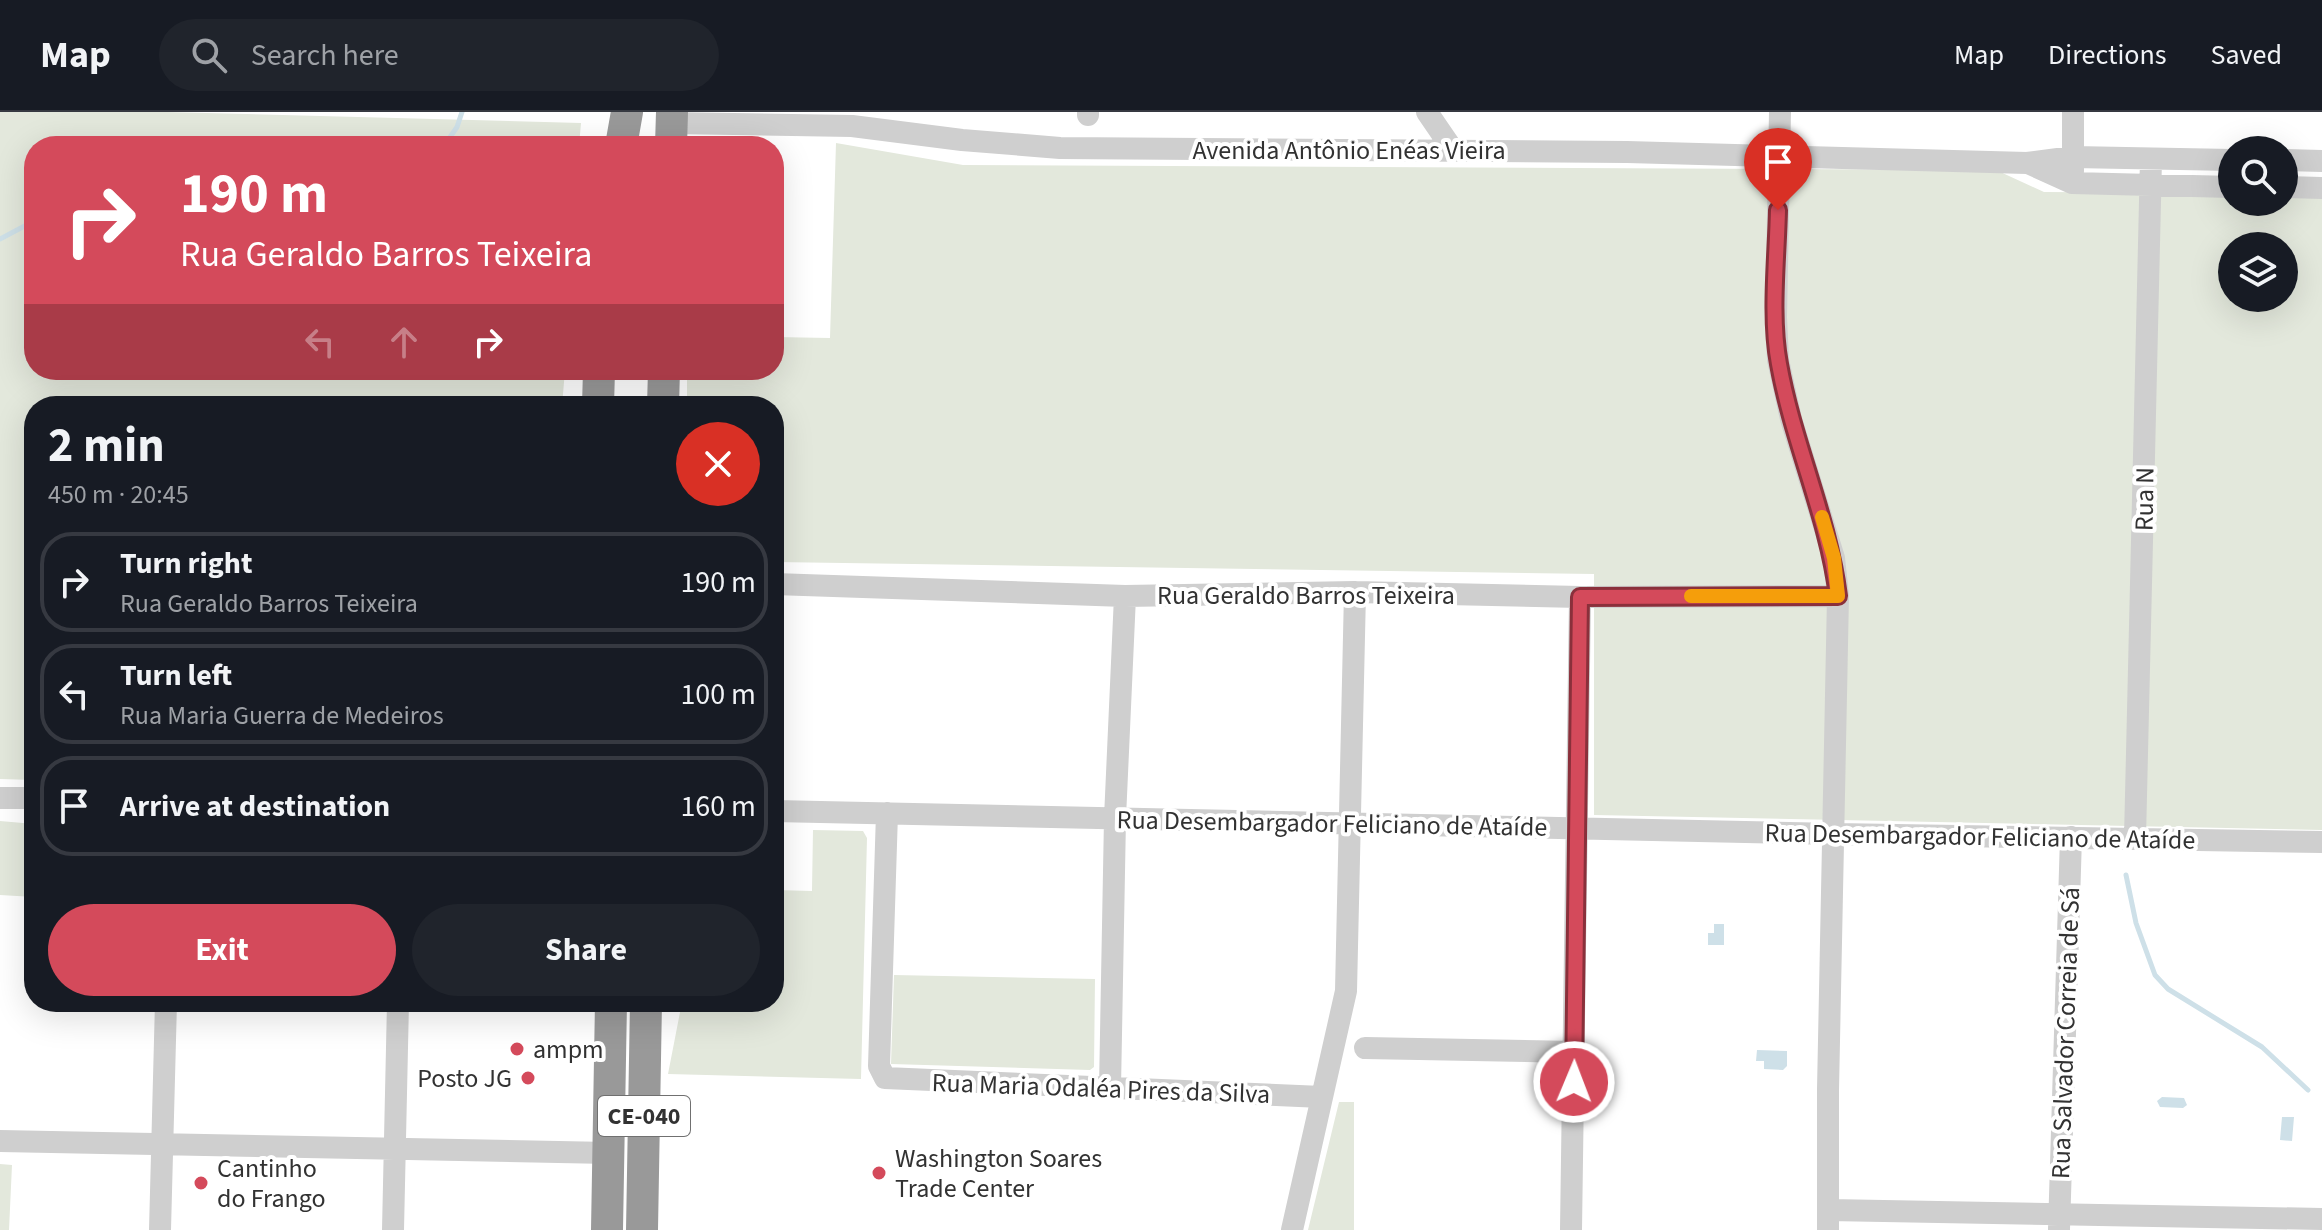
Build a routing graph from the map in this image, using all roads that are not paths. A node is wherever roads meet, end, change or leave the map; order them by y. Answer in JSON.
{"nodes":[{"id":1,"x":627,"y":112,"type":"edge"},
{"id":2,"x":1427,"y":112,"type":"edge"},
{"id":3,"x":1780,"y":112,"type":"edge"},
{"id":4,"x":2073,"y":112,"type":"edge"},
{"id":5,"x":671,"y":127,"type":"edge"},
{"id":6,"x":623,"y":136,"type":"edge"},
{"id":7,"x":1453,"y":150,"type":"junction"},
{"id":8,"x":1779,"y":156,"type":"junction"},
{"id":9,"x":2073,"y":157,"type":"junction"},
{"id":10,"x":2151,"y":159,"type":"junction"},
{"id":11,"x":2218,"y":160,"type":"edge"},
{"id":12,"x":2298,"y":160,"type":"edge"},
{"id":13,"x":2322,"y":161,"type":"edge"},
{"id":14,"x":2027,"y":163,"type":"junction"},
{"id":15,"x":2072,"y":183,"type":"junction"},
{"id":16,"x":2150,"y":186,"type":"junction"},
{"id":17,"x":2218,"y":187,"type":"edge"},
{"id":18,"x":2298,"y":187,"type":"edge"},
{"id":19,"x":2322,"y":188,"type":"edge"},
{"id":20,"x":784,"y":584,"type":"edge"},
{"id":21,"x":1355,"y":592,"type":"junction"},
{"id":22,"x":1125,"y":596,"type":"junction"},
{"id":23,"x":1838,"y":596,"type":"junction"},
{"id":24,"x":1580,"y":597,"type":"junction"},
{"id":25,"x":0,"y":798,"type":"edge"},
{"id":26,"x":24,"y":798,"type":"edge"},
{"id":27,"x":784,"y":811,"type":"edge"},
{"id":28,"x":887,"y":813,"type":"junction"},
{"id":29,"x":1115,"y":818,"type":"junction"},
{"id":30,"x":1351,"y":824,"type":"junction"},
{"id":31,"x":1575,"y":829,"type":"junction"},
{"id":32,"x":1835,"y":834,"type":"junction"},
{"id":33,"x":2071,"y":837,"type":"junction"},
{"id":34,"x":2135,"y":838,"type":"junction"},
{"id":35,"x":2322,"y":842,"type":"edge"},
{"id":36,"x":166,"y":1012,"type":"edge"},
{"id":37,"x":398,"y":1012,"type":"edge"},
{"id":38,"x":611,"y":1012,"type":"edge"},
{"id":39,"x":646,"y":1012,"type":"edge"},
{"id":40,"x":1365,"y":1048,"type":"dead end"},
{"id":41,"x":1574,"y":1052,"type":"junction"},
{"id":42,"x":1110,"y":1088,"type":"junction"},
{"id":43,"x":1322,"y":1097,"type":"junction"},
{"id":44,"x":0,"y":1141,"type":"edge"},
{"id":45,"x":162,"y":1145,"type":"junction"},
{"id":46,"x":395,"y":1148,"type":"junction"},
{"id":47,"x":609,"y":1153,"type":"junction"},
{"id":48,"x":2322,"y":1219,"type":"edge"},
{"id":49,"x":1828,"y":1220,"type":"edge"},
{"id":50,"x":2059,"y":1223,"type":"edge"},
{"id":51,"x":160,"y":1230,"type":"edge"},
{"id":52,"x":393,"y":1230,"type":"edge"},
{"id":53,"x":607,"y":1230,"type":"edge"},
{"id":54,"x":642,"y":1230,"type":"edge"},
{"id":55,"x":1292,"y":1230,"type":"edge"},
{"id":56,"x":1571,"y":1230,"type":"edge"}],
"edges":[{"from":1,"to":6,"type":"highway"},
{"from":2,"to":7,"type":"street"},
{"from":3,"to":8,"type":"street"},
{"from":4,"to":9,"type":"street"},
{"from":5,"to":7,"type":"street","name":"Avenida Antônio Enéas Vieira"},
{"from":7,"to":8,"type":"street","name":"Avenida Antônio Enéas Vieira"},
{"from":8,"to":14,"type":"street","name":"Avenida Antônio Enéas Vieira"},
{"from":8,"to":23,"type":"street"},
{"from":9,"to":10,"type":"street","name":"Avenida Antônio Enéas Vieira"},
{"from":9,"to":14,"type":"street","name":"Avenida Antônio Enéas Vieira"},
{"from":9,"to":15,"type":"street"},
{"from":10,"to":11,"type":"street","name":"Avenida Antônio Enéas Vieira"},
{"from":10,"to":16,"type":"street","name":"Rua N"},
{"from":12,"to":13,"type":"street"},
{"from":14,"to":15,"type":"street","name":"Avenida Antônio Enéas Vieira"},
{"from":15,"to":16,"type":"street","name":"Avenida Antônio Enéas Vieira"},
{"from":16,"to":17,"type":"street","name":"Avenida Antônio Enéas Vieira"},
{"from":16,"to":34,"type":"street","name":"Rua N"},
{"from":18,"to":19,"type":"street"},
{"from":20,"to":22,"type":"street","name":"Rua Geraldo Barros Teixeira"},
{"from":21,"to":22,"type":"street","name":"Rua Geraldo Barros Teixeira"},
{"from":21,"to":24,"type":"street","name":"Rua Geraldo Barros Teixeira"},
{"from":21,"to":30,"type":"street"},
{"from":22,"to":29,"type":"street"},
{"from":23,"to":24,"type":"street","name":"Rua Geraldo Barros Teixeira"},
{"from":23,"to":32,"type":"street"},
{"from":24,"to":31,"type":"street"},
{"from":25,"to":26,"type":"street"},
{"from":27,"to":28,"type":"street","name":"Rua Desembargador Feliciano de Ataíde"},
{"from":28,"to":29,"type":"street","name":"Rua Desembargador Feliciano de Ataíde"},
{"from":28,"to":42,"type":"street","name":"Rua Maria Odaléa Pires da Silva"},
{"from":29,"to":30,"type":"street","name":"Rua Desembargador Feliciano de Ataíde"},
{"from":29,"to":42,"type":"street"},
{"from":30,"to":31,"type":"street","name":"Rua Desembargador Feliciano de Ataíde"},
{"from":30,"to":43,"type":"street"},
{"from":31,"to":32,"type":"street","name":"Rua Desembargador Feliciano de Ataíde"},
{"from":31,"to":41,"type":"street"},
{"from":32,"to":33,"type":"street","name":"Rua Desembargador Feliciano de Ataíde"},
{"from":32,"to":49,"type":"street"},
{"from":33,"to":34,"type":"street","name":"Rua Desembargador Feliciano de Ataíde"},
{"from":33,"to":50,"type":"street","name":"Rua Salvador Correia de Sá"},
{"from":34,"to":35,"type":"street","name":"Rua Desembargador Feliciano de Ataíde"},
{"from":36,"to":45,"type":"street"},
{"from":37,"to":46,"type":"street"},
{"from":38,"to":47,"type":"highway","number":"CE-040"},
{"from":39,"to":54,"type":"highway","number":"CE-040"},
{"from":40,"to":41,"type":"street"},
{"from":41,"to":56,"type":"street"},
{"from":42,"to":43,"type":"street","name":"Rua Maria Odaléa Pires da Silva"},
{"from":43,"to":55,"type":"street"},
{"from":44,"to":45,"type":"street"},
{"from":45,"to":46,"type":"street"},
{"from":45,"to":51,"type":"street"},
{"from":46,"to":47,"type":"street"},
{"from":46,"to":52,"type":"street"},
{"from":47,"to":53,"type":"highway","number":"CE-040"},
{"from":48,"to":50,"type":"street"},
{"from":49,"to":50,"type":"street"}]}
